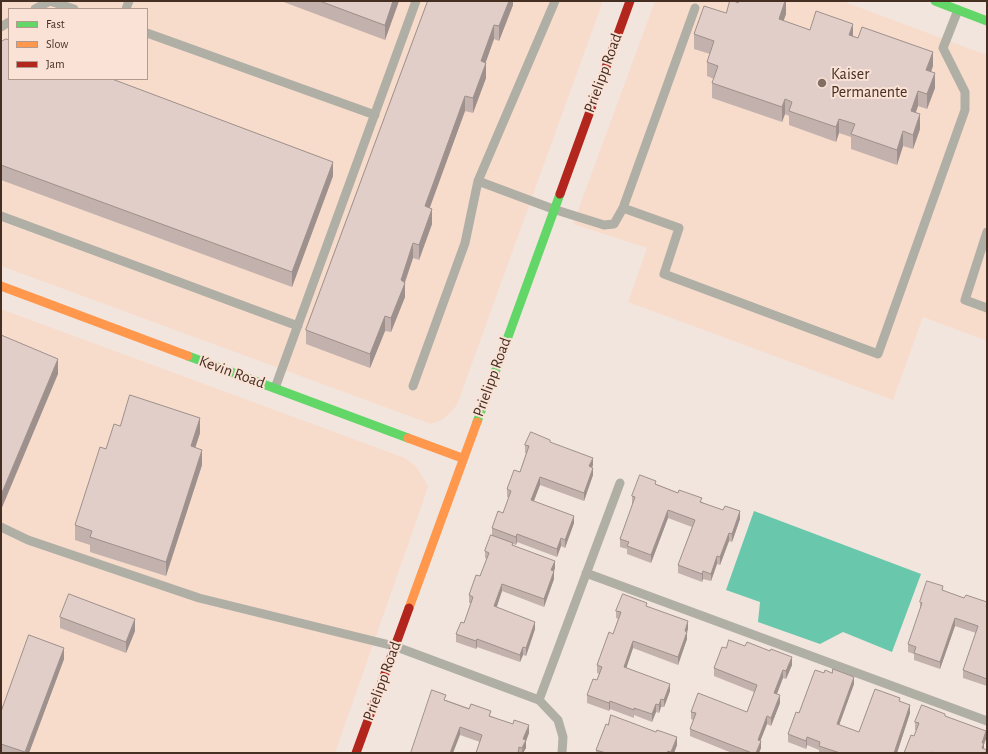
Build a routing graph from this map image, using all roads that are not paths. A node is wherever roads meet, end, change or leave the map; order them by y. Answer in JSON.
{"nodes":[{"id":1,"x":416,"y":1,"type":"edge"},
{"id":2,"x":554,"y":1,"type":"edge"},
{"id":3,"x":630,"y":1,"type":"edge"},
{"id":4,"x":935,"y":1,"type":"edge"},
{"id":5,"x":37,"y":8,"type":"edge"},
{"id":6,"x":71,"y":8,"type":"edge"},
{"id":7,"x":695,"y":8,"type":"dead end"},
{"id":8,"x":958,"y":10,"type":"junction"},
{"id":9,"x":987,"y":21,"type":"edge"},
{"id":10,"x":148,"y":33,"type":"edge"},
{"id":11,"x":375,"y":115,"type":"junction"},
{"id":12,"x":478,"y":181,"type":"junction"},
{"id":13,"x":623,"y":208,"type":"junction"},
{"id":14,"x":553,"y":209,"type":"junction"},
{"id":15,"x":1,"y":216,"type":"edge"},
{"id":16,"x":987,"y":232,"type":"edge"},
{"id":17,"x":1,"y":286,"type":"edge"},
{"id":18,"x":987,"y":308,"type":"edge"},
{"id":19,"x":298,"y":326,"type":"junction"},
{"id":20,"x":413,"y":386,"type":"dead end"},
{"id":21,"x":275,"y":388,"type":"junction"},
{"id":22,"x":462,"y":458,"type":"junction"},
{"id":23,"x":620,"y":483,"type":"dead end"},
{"id":24,"x":1,"y":527,"type":"edge"},
{"id":25,"x":586,"y":573,"type":"junction"},
{"id":26,"x":394,"y":646,"type":"junction"},
{"id":27,"x":539,"y":700,"type":"junction"},
{"id":28,"x":987,"y":721,"type":"edge"},
{"id":29,"x":356,"y":753,"type":"edge"},
{"id":30,"x":562,"y":753,"type":"edge"}],
"edges":[{"from":1,"to":11,"type":"lane"},
{"from":2,"to":12,"type":"lane"},
{"from":3,"to":14,"type":"street","name":"Prielipp Road"},
{"from":4,"to":8,"type":"street"},
{"from":5,"to":6,"type":"lane"},
{"from":7,"to":13,"type":"lane"},
{"from":8,"to":9,"type":"street"},
{"from":8,"to":13,"type":"lane"},
{"from":10,"to":11,"type":"lane"},
{"from":11,"to":19,"type":"lane"},
{"from":12,"to":14,"type":"lane"},
{"from":12,"to":20,"type":"lane"},
{"from":13,"to":14,"type":"lane"},
{"from":14,"to":22,"type":"street","name":"Prielipp Road"},
{"from":15,"to":19,"type":"lane"},
{"from":16,"to":18,"type":"lane"},
{"from":17,"to":21,"type":"street","name":"Kevin Road"},
{"from":19,"to":21,"type":"lane"},
{"from":21,"to":22,"type":"street","name":"Kevin Road"},
{"from":22,"to":26,"type":"street","name":"Prielipp Road"},
{"from":23,"to":25,"type":"lane"},
{"from":24,"to":26,"type":"lane"},
{"from":25,"to":27,"type":"lane"},
{"from":25,"to":28,"type":"lane"},
{"from":26,"to":27,"type":"lane"},
{"from":26,"to":29,"type":"street","name":"Prielipp Road"},
{"from":27,"to":30,"type":"lane"}]}
